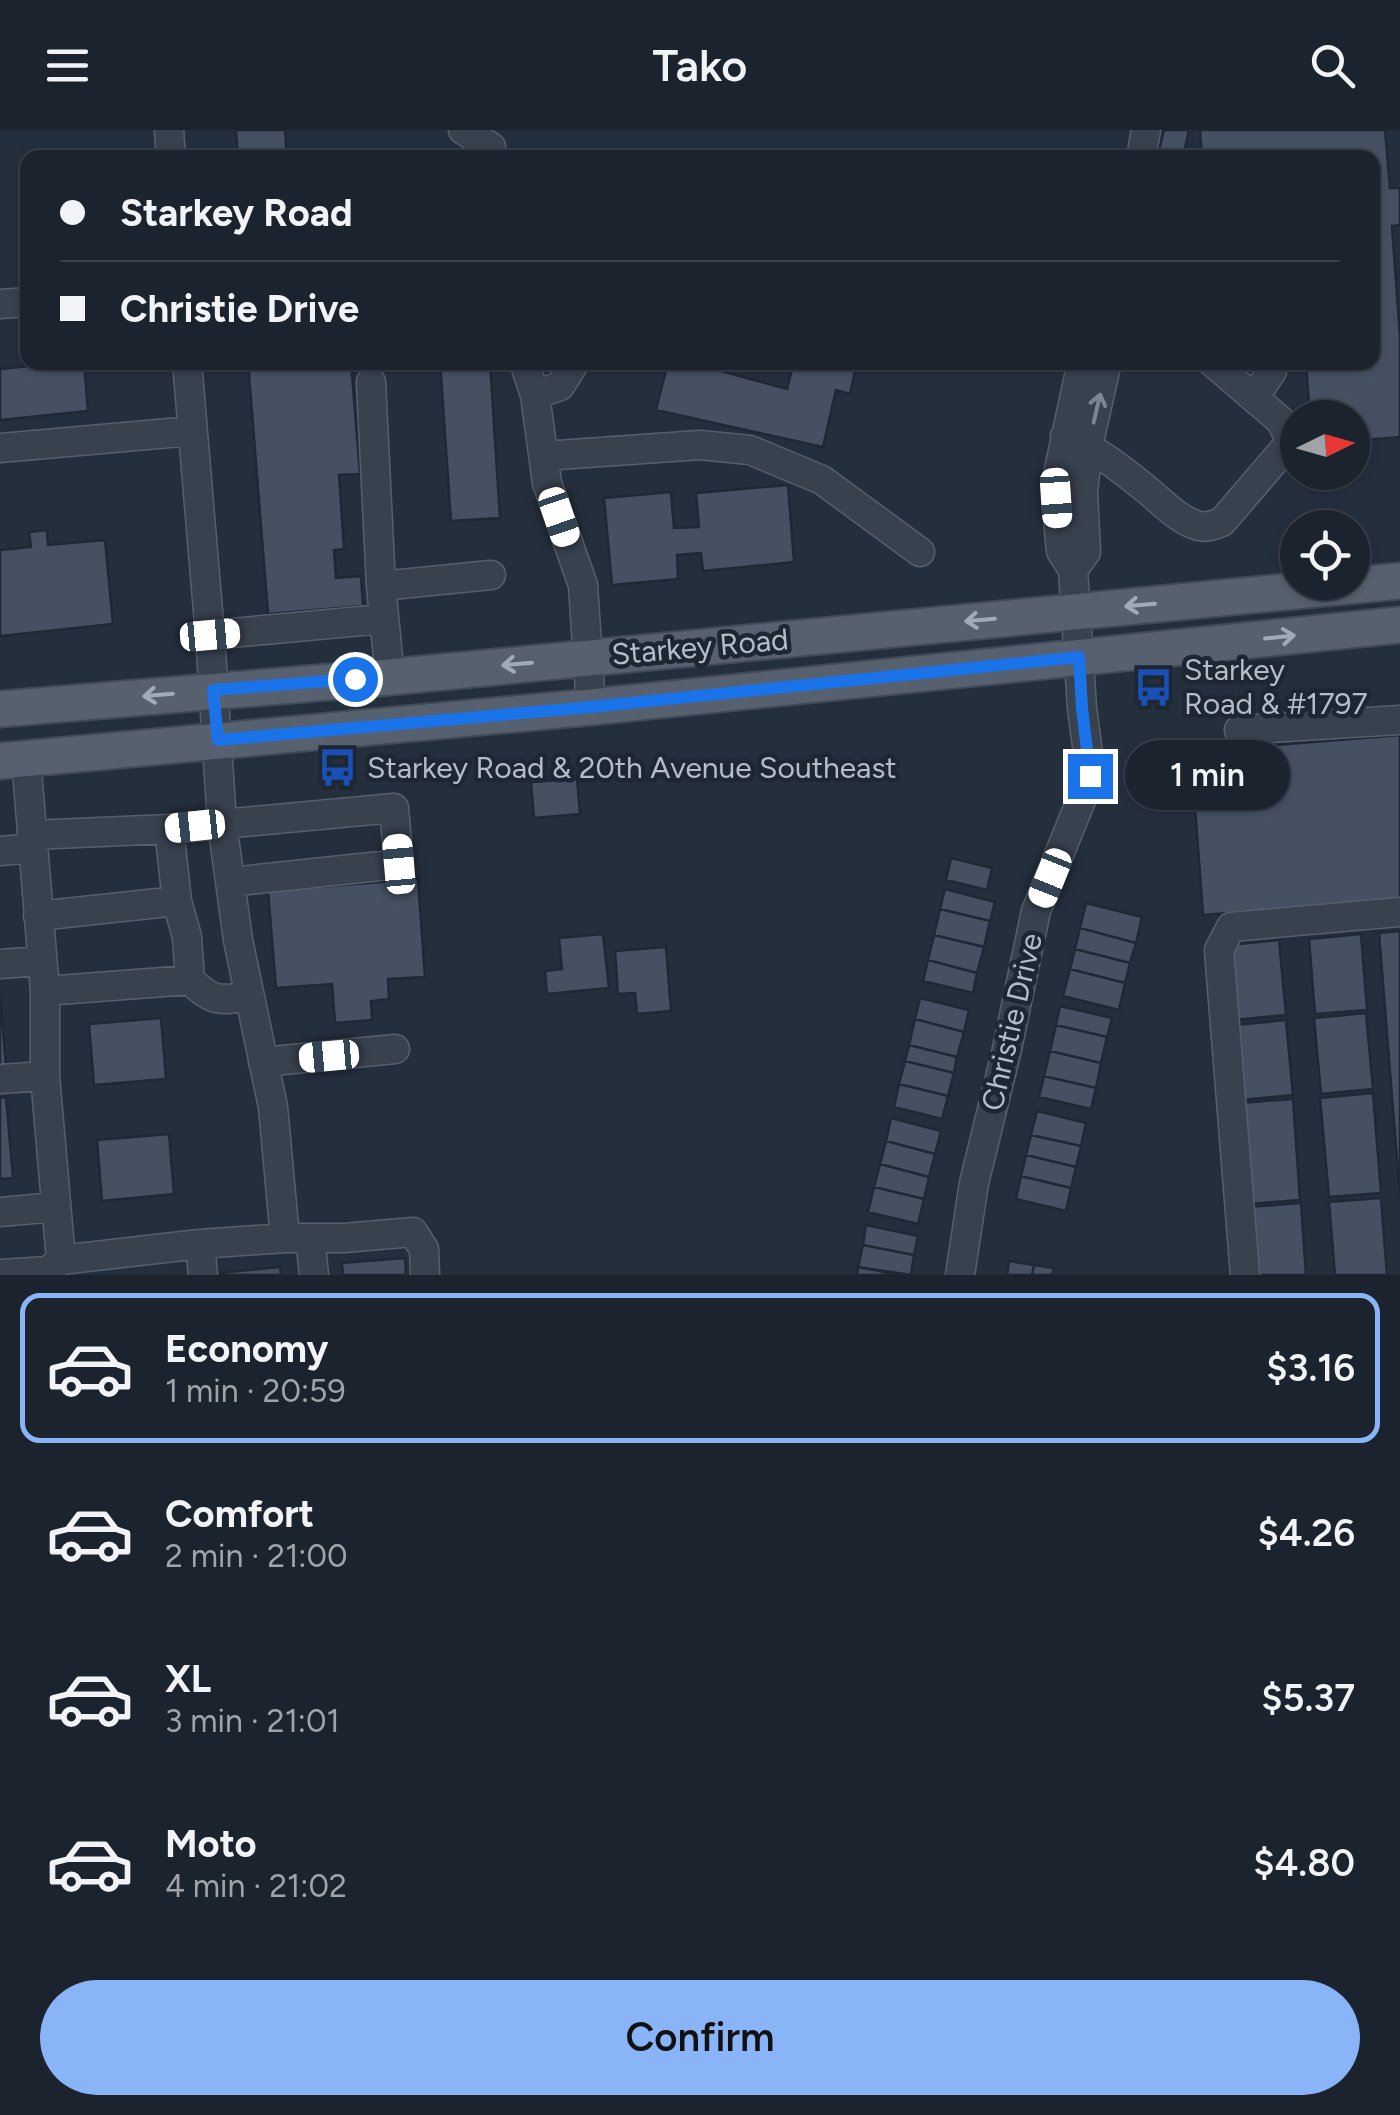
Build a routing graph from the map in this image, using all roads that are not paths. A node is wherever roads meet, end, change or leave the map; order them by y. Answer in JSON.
{"nodes":[{"id":1,"x":463,"y":130,"type":"edge"},
{"id":2,"x":491,"y":150,"type":"edge"},
{"id":3,"x":188,"y":370,"type":"edge"},
{"id":4,"x":527,"y":370,"type":"edge"},
{"id":5,"x":571,"y":370,"type":"edge"},
{"id":6,"x":1081,"y":370,"type":"edge"},
{"id":7,"x":1105,"y":370,"type":"edge"},
{"id":8,"x":1221,"y":370,"type":"edge"},
{"id":9,"x":1272,"y":370,"type":"edge"},
{"id":10,"x":371,"y":382,"type":"dead end"},
{"id":11,"x":536,"y":395,"type":"junction"},
{"id":12,"x":1254,"y":398,"type":"junction"},
{"id":13,"x":192,"y":431,"type":"junction"},
{"id":14,"x":1077,"y":441,"type":"junction"},
{"id":15,"x":0,"y":448,"type":"edge"},
{"id":16,"x":544,"y":456,"type":"junction"},
{"id":17,"x":920,"y":552,"type":"dead end"},
{"id":18,"x":491,"y":575,"type":"dead end"},
{"id":19,"x":1400,"y":581,"type":"edge"},
{"id":20,"x":381,"y":586,"type":"junction"},
{"id":21,"x":1077,"y":611,"type":"junction"},
{"id":22,"x":383,"y":618,"type":"junction"},
{"id":23,"x":1400,"y":625,"type":"edge"},
{"id":24,"x":210,"y":635,"type":"junction"},
{"id":25,"x":1079,"y":657,"type":"junction"},
{"id":26,"x":588,"y":658,"type":"junction"},
{"id":27,"x":390,"y":676,"type":"junction"},
{"id":28,"x":213,"y":690,"type":"junction"},
{"id":29,"x":591,"y":707,"type":"junction"},
{"id":30,"x":0,"y":710,"type":"edge"},
{"id":31,"x":1400,"y":720,"type":"edge"},
{"id":32,"x":1240,"y":730,"type":"dead end"},
{"id":33,"x":218,"y":740,"type":"junction"},
{"id":34,"x":13,"y":760,"type":"edge"},
{"id":35,"x":222,"y":823,"type":"junction"},
{"id":36,"x":169,"y":829,"type":"junction"},
{"id":37,"x":32,"y":842,"type":"junction"},
{"id":38,"x":0,"y":851,"type":"edge"},
{"id":39,"x":230,"y":882,"type":"junction"},
{"id":40,"x":177,"y":901,"type":"junction"},
{"id":41,"x":1400,"y":912,"type":"edge"},
{"id":42,"x":38,"y":916,"type":"junction"},
{"id":43,"x":41,"y":960,"type":"junction"},
{"id":44,"x":0,"y":964,"type":"edge"},
{"id":45,"x":190,"y":980,"type":"junction"},
{"id":46,"x":45,"y":991,"type":"junction"},
{"id":47,"x":249,"y":996,"type":"junction"},
{"id":48,"x":395,"y":1049,"type":"dead end"},
{"id":49,"x":263,"y":1062,"type":"junction"},
{"id":50,"x":45,"y":1076,"type":"junction"},
{"id":51,"x":0,"y":1079,"type":"edge"},
{"id":52,"x":55,"y":1207,"type":"junction"},
{"id":53,"x":0,"y":1212,"type":"edge"},
{"id":54,"x":297,"y":1238,"type":"junction"},
{"id":55,"x":200,"y":1244,"type":"junction"},
{"id":56,"x":75,"y":1264,"type":"edge"},
{"id":57,"x":0,"y":1274,"type":"edge"},
{"id":58,"x":202,"y":1275,"type":"edge"},
{"id":59,"x":314,"y":1275,"type":"edge"},
{"id":60,"x":425,"y":1275,"type":"edge"},
{"id":61,"x":960,"y":1275,"type":"edge"},
{"id":62,"x":1244,"y":1275,"type":"edge"}],
"edges":[{"from":1,"to":2,"type":"street"},
{"from":3,"to":13,"type":"street"},
{"from":4,"to":11,"type":"street"},
{"from":5,"to":11,"type":"street"},
{"from":6,"to":14,"type":"street"},
{"from":14,"to":7,"type":"street","one_way":true},
{"from":8,"to":12,"type":"street"},
{"from":9,"to":12,"type":"street"},
{"from":10,"to":20,"type":"street"},
{"from":11,"to":16,"type":"street"},
{"from":12,"to":14,"type":"street"},
{"from":13,"to":15,"type":"street"},
{"from":13,"to":24,"type":"street"},
{"from":14,"to":21,"type":"street","name":"Christie Drive"},
{"from":16,"to":17,"type":"street"},
{"from":16,"to":26,"type":"street"},
{"from":18,"to":20,"type":"street"},
{"from":19,"to":21,"type":"main road","name":"Starkey Road","one_way":true},
{"from":20,"to":22,"type":"street"},
{"from":21,"to":25,"type":"street","name":"Christie Drive"},
{"from":21,"to":26,"type":"main road","name":"Starkey Road","one_way":true},
{"from":22,"to":24,"type":"street"},
{"from":22,"to":27,"type":"street"},
{"from":25,"to":23,"type":"main road","name":"Starkey Road","one_way":true},
{"from":24,"to":28,"type":"street"},
{"from":25,"to":29,"type":"main road","name":"Starkey Road"},
{"from":25,"to":61,"type":"street","name":"Christie Drive"},
{"from":26,"to":27,"type":"main road","name":"Starkey Road","one_way":true},
{"from":26,"to":29,"type":"street"},
{"from":27,"to":28,"type":"main road","name":"Starkey Road"},
{"from":28,"to":30,"type":"main road","name":"Starkey Road","one_way":true},
{"from":28,"to":33,"type":"street"},
{"from":29,"to":33,"type":"main road","name":"Starkey Road"},
{"from":31,"to":32,"type":"street"},
{"from":33,"to":34,"type":"main road","name":"Starkey Road"},
{"from":33,"to":35,"type":"street"},
{"from":34,"to":37,"type":"street"},
{"from":35,"to":36,"type":"street"},
{"from":35,"to":39,"type":"street"},
{"from":35,"to":39,"type":"street"},
{"from":36,"to":37,"type":"street"},
{"from":36,"to":40,"type":"street"},
{"from":37,"to":38,"type":"street"},
{"from":37,"to":42,"type":"street"},
{"from":39,"to":47,"type":"street"},
{"from":40,"to":42,"type":"street"},
{"from":40,"to":45,"type":"street"},
{"from":41,"to":62,"type":"street"},
{"from":42,"to":43,"type":"street"},
{"from":43,"to":44,"type":"street"},
{"from":43,"to":46,"type":"street"},
{"from":45,"to":46,"type":"street"},
{"from":45,"to":47,"type":"street"},
{"from":46,"to":50,"type":"street"},
{"from":47,"to":49,"type":"street"},
{"from":48,"to":49,"type":"street"},
{"from":49,"to":54,"type":"street"},
{"from":50,"to":51,"type":"street"},
{"from":50,"to":52,"type":"street"},
{"from":52,"to":53,"type":"street"},
{"from":52,"to":56,"type":"street"},
{"from":54,"to":55,"type":"street"},
{"from":54,"to":59,"type":"street"},
{"from":54,"to":60,"type":"street"},
{"from":55,"to":56,"type":"street"},
{"from":55,"to":58,"type":"street"},
{"from":56,"to":57,"type":"street"}]}
